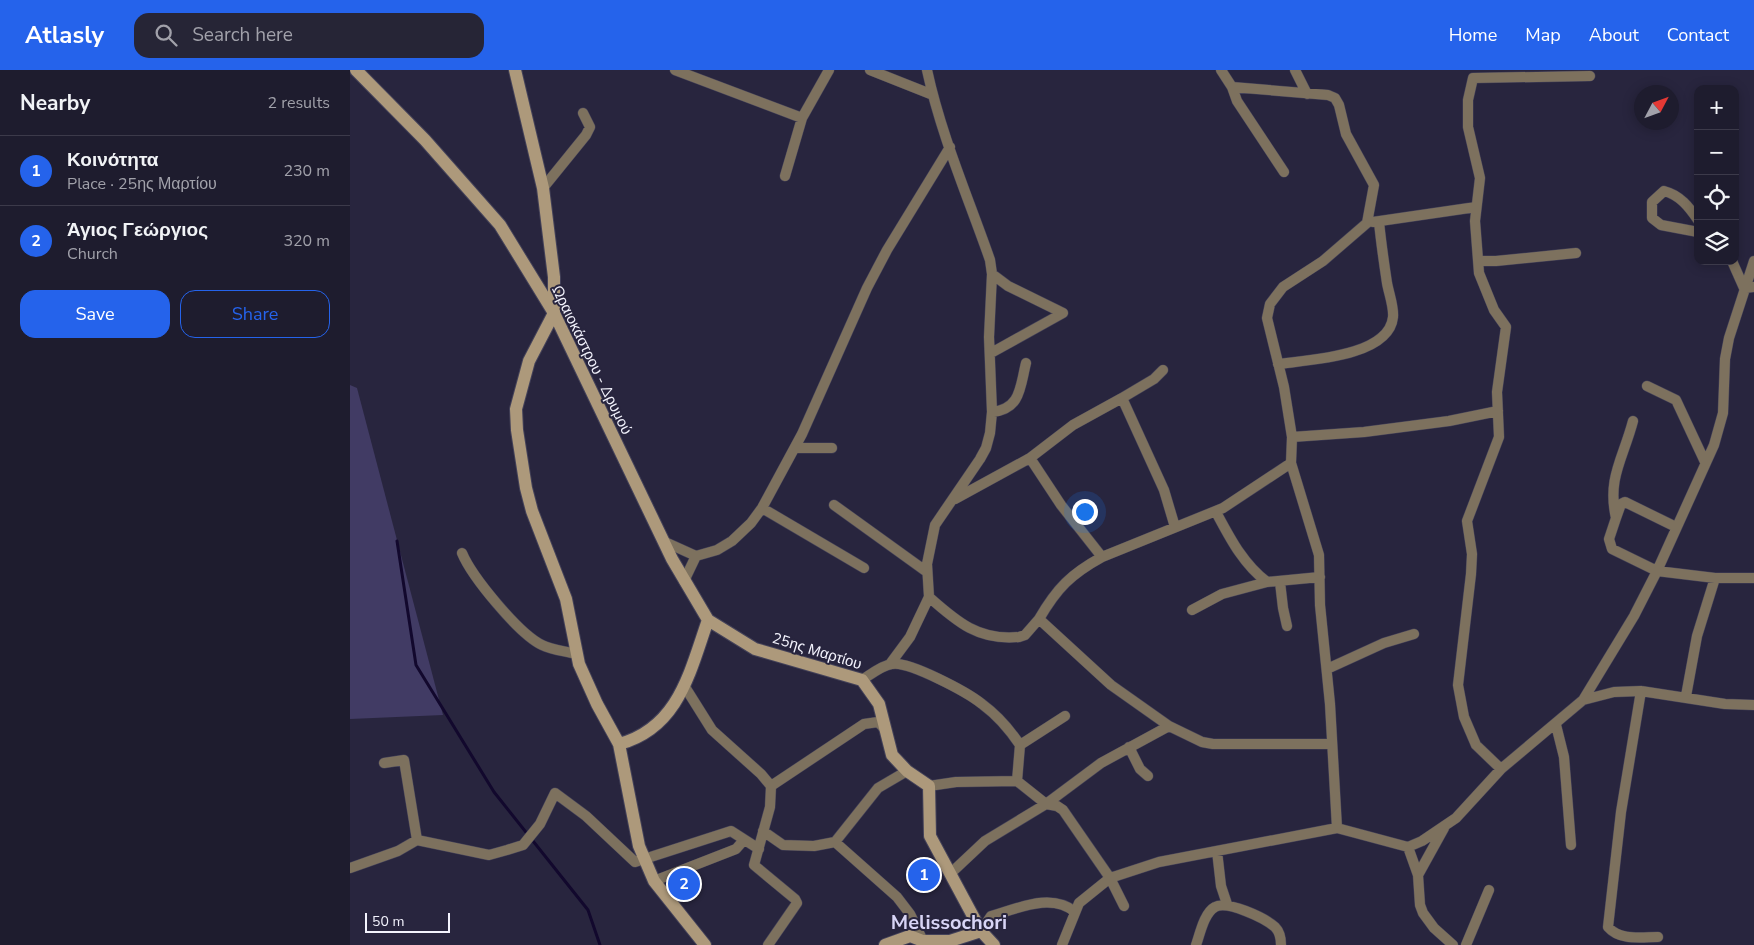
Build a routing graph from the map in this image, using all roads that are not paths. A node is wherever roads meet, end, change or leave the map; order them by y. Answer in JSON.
{"nodes":[{"id":1,"x":356,"y":70,"type":"edge"},
{"id":2,"x":514,"y":70,"type":"edge"},
{"id":3,"x":675,"y":70,"type":"edge"},
{"id":4,"x":829,"y":70,"type":"edge"},
{"id":5,"x":870,"y":70,"type":"edge"},
{"id":6,"x":927,"y":70,"type":"edge"},
{"id":7,"x":1221,"y":70,"type":"edge"},
{"id":8,"x":1295,"y":70,"type":"edge"},
{"id":9,"x":1473,"y":74,"type":"edge"},
{"id":10,"x":1590,"y":76,"type":"dead end"},
{"id":11,"x":1232,"y":87,"type":"junction"},
{"id":12,"x":1307,"y":94,"type":"junction"},
{"id":13,"x":932,"y":95,"type":"junction"},
{"id":14,"x":583,"y":113,"type":"dead end"},
{"id":15,"x":802,"y":118,"type":"junction"},
{"id":16,"x":950,"y":147,"type":"junction"},
{"id":17,"x":538,"y":163,"type":"junction"},
{"id":18,"x":557,"y":168,"type":"junction"},
{"id":19,"x":1284,"y":172,"type":"dead end"},
{"id":20,"x":785,"y":176,"type":"dead end"},
{"id":21,"x":543,"y":188,"type":"junction"},
{"id":22,"x":1476,"y":207,"type":"junction"},
{"id":23,"x":1694,"y":215,"type":"edge"},
{"id":24,"x":1379,"y":222,"type":"junction"},
{"id":25,"x":1367,"y":223,"type":"junction"},
{"id":26,"x":1694,"y":231,"type":"edge"},
{"id":27,"x":1576,"y":253,"type":"dead end"},
{"id":28,"x":1479,"y":260,"type":"junction"},
{"id":29,"x":1754,"y":261,"type":"edge"},
{"id":30,"x":1734,"y":265,"type":"edge"},
{"id":31,"x":992,"y":274,"type":"junction"},
{"id":32,"x":1749,"y":288,"type":"edge"},
{"id":33,"x":554,"y":313,"type":"junction"},
{"id":34,"x":991,"y":354,"type":"junction"},
{"id":35,"x":1026,"y":363,"type":"dead end"},
{"id":36,"x":1278,"y":364,"type":"junction"},
{"id":37,"x":1163,"y":370,"type":"dead end"},
{"id":38,"x":1647,"y":386,"type":"dead end"},
{"id":39,"x":1122,"y":398,"type":"junction"},
{"id":40,"x":1498,"y":411,"type":"junction"},
{"id":41,"x":992,"y":412,"type":"junction"},
{"id":42,"x":1633,"y":421,"type":"dead end"},
{"id":43,"x":1292,"y":437,"type":"junction"},
{"id":44,"x":795,"y":448,"type":"junction"},
{"id":45,"x":832,"y":448,"type":"dead end"},
{"id":46,"x":1030,"y":458,"type":"junction"},
{"id":47,"x":1705,"y":462,"type":"junction"},
{"id":48,"x":1291,"y":463,"type":"junction"},
{"id":49,"x":955,"y":499,"type":"junction"},
{"id":50,"x":834,"y":505,"type":"dead end"},
{"id":51,"x":762,"y":508,"type":"junction"},
{"id":52,"x":1216,"y":512,"type":"junction"},
{"id":53,"x":1616,"y":518,"type":"junction"},
{"id":54,"x":1175,"y":527,"type":"junction"},
{"id":55,"x":1676,"y":527,"type":"junction"},
{"id":56,"x":665,"y":542,"type":"junction"},
{"id":57,"x":462,"y":553,"type":"dead end"},
{"id":58,"x":696,"y":556,"type":"junction"},
{"id":59,"x":1102,"y":557,"type":"junction"},
{"id":60,"x":864,"y":568,"type":"dead end"},
{"id":61,"x":1658,"y":571,"type":"junction"},
{"id":62,"x":927,"y":572,"type":"junction"},
{"id":63,"x":1320,"y":577,"type":"junction"},
{"id":64,"x":1715,"y":578,"type":"junction"},
{"id":65,"x":1754,"y":578,"type":"edge"},
{"id":66,"x":684,"y":581,"type":"junction"},
{"id":67,"x":1267,"y":582,"type":"junction"},
{"id":68,"x":1280,"y":582,"type":"junction"},
{"id":69,"x":929,"y":597,"type":"junction"},
{"id":70,"x":1192,"y":610,"type":"dead end"},
{"id":71,"x":1039,"y":619,"type":"junction"},
{"id":72,"x":708,"y":620,"type":"junction"},
{"id":73,"x":1288,"y":626,"type":"dead end"},
{"id":74,"x":1414,"y":634,"type":"dead end"},
{"id":75,"x":576,"y":654,"type":"junction"},
{"id":76,"x":890,"y":664,"type":"junction"},
{"id":77,"x":1327,"y":669,"type":"junction"},
{"id":78,"x":862,"y":680,"type":"junction"},
{"id":79,"x":685,"y":687,"type":"junction"},
{"id":80,"x":1641,"y":690,"type":"junction"},
{"id":81,"x":1686,"y":696,"type":"junction"},
{"id":82,"x":1583,"y":700,"type":"junction"},
{"id":83,"x":1754,"y":705,"type":"edge"},
{"id":84,"x":1065,"y":716,"type":"dead end"},
{"id":85,"x":1556,"y":725,"type":"junction"},
{"id":86,"x":1169,"y":726,"type":"junction"},
{"id":87,"x":884,"y":728,"type":"junction"},
{"id":88,"x":619,"y":744,"type":"junction"},
{"id":89,"x":1331,"y":744,"type":"junction"},
{"id":90,"x":1020,"y":746,"type":"junction"},
{"id":91,"x":1129,"y":747,"type":"junction"},
{"id":92,"x":384,"y":763,"type":"dead end"},
{"id":93,"x":1501,"y":769,"type":"junction"},
{"id":94,"x":907,"y":771,"type":"junction"},
{"id":95,"x":1148,"y":776,"type":"dead end"},
{"id":96,"x":1017,"y":781,"type":"junction"},
{"id":97,"x":771,"y":786,"type":"junction"},
{"id":98,"x":929,"y":786,"type":"junction"},
{"id":99,"x":1046,"y":804,"type":"junction"},
{"id":100,"x":1444,"y":827,"type":"junction"},
{"id":101,"x":1337,"y":828,"type":"junction"},
{"id":102,"x":763,"y":831,"type":"junction"},
{"id":103,"x":417,"y":840,"type":"junction"},
{"id":104,"x":744,"y":841,"type":"junction"},
{"id":105,"x":835,"y":842,"type":"junction"},
{"id":106,"x":1572,"y":846,"type":"dead end"},
{"id":107,"x":1408,"y":847,"type":"junction"},
{"id":108,"x":759,"y":848,"type":"junction"},
{"id":109,"x":1217,"y":851,"type":"junction"},
{"id":110,"x":645,"y":859,"type":"junction"},
{"id":111,"x":350,"y":868,"type":"edge"},
{"id":112,"x":952,"y":873,"type":"junction"},
{"id":113,"x":1418,"y":875,"type":"junction"},
{"id":114,"x":1110,"y":878,"type":"junction"},
{"id":115,"x":654,"y":882,"type":"junction"},
{"id":116,"x":1489,"y":890,"type":"dead end"},
{"id":117,"x":1227,"y":904,"type":"junction"},
{"id":118,"x":1124,"y":906,"type":"dead end"},
{"id":119,"x":1075,"y":912,"type":"junction"},
{"id":120,"x":981,"y":931,"type":"junction"},
{"id":121,"x":1658,"y":937,"type":"dead end"},
{"id":122,"x":923,"y":941,"type":"junction"},
{"id":123,"x":705,"y":945,"type":"edge"},
{"id":124,"x":768,"y":945,"type":"edge"},
{"id":125,"x":885,"y":945,"type":"edge"},
{"id":126,"x":994,"y":945,"type":"edge"},
{"id":127,"x":1062,"y":945,"type":"edge"},
{"id":128,"x":1196,"y":945,"type":"edge"},
{"id":129,"x":1281,"y":945,"type":"edge"},
{"id":130,"x":1452,"y":945,"type":"edge"},
{"id":131,"x":1466,"y":945,"type":"edge"}],
"edges":[{"from":1,"to":33,"type":"main road","name":"Ωραιοκάστρου - Δρυμού"},
{"from":2,"to":17,"type":"main road"},
{"from":3,"to":15,"type":"street"},
{"from":4,"to":15,"type":"street"},
{"from":5,"to":13,"type":"street"},
{"from":6,"to":13,"type":"street"},
{"from":7,"to":11,"type":"street"},
{"from":8,"to":12,"type":"street"},
{"from":9,"to":10,"type":"street"},
{"from":9,"to":22,"type":"street"},
{"from":11,"to":12,"type":"street"},
{"from":11,"to":19,"type":"street"},
{"from":12,"to":25,"type":"street"},
{"from":13,"to":16,"type":"street"},
{"from":14,"to":18,"type":"street"},
{"from":15,"to":20,"type":"street"},
{"from":16,"to":31,"type":"street"},
{"from":16,"to":44,"type":"street"},
{"from":17,"to":18,"type":"street"},
{"from":17,"to":21,"type":"main road"},
{"from":18,"to":21,"type":"street"},
{"from":21,"to":33,"type":"main road"},
{"from":22,"to":24,"type":"street"},
{"from":22,"to":28,"type":"street"},
{"from":23,"to":26,"type":"street"},
{"from":24,"to":25,"type":"street"},
{"from":24,"to":36,"type":"street"},
{"from":25,"to":36,"type":"street"},
{"from":27,"to":28,"type":"street"},
{"from":28,"to":40,"type":"street"},
{"from":29,"to":32,"type":"street"},
{"from":30,"to":32,"type":"street"},
{"from":31,"to":34,"type":"street"},
{"from":31,"to":34,"type":"street"},
{"from":32,"to":47,"type":"street"},
{"from":33,"to":56,"type":"main road","name":"Ωραιοκάστρου - Δρυμού"},
{"from":33,"to":75,"type":"main road"},
{"from":34,"to":41,"type":"street"},
{"from":35,"to":41,"type":"street"},
{"from":36,"to":43,"type":"street"},
{"from":37,"to":39,"type":"street"},
{"from":38,"to":47,"type":"street"},
{"from":39,"to":46,"type":"street"},
{"from":39,"to":54,"type":"street"},
{"from":40,"to":43,"type":"street"},
{"from":40,"to":93,"type":"street"},
{"from":41,"to":49,"type":"street"},
{"from":42,"to":53,"type":"street"},
{"from":43,"to":48,"type":"street"},
{"from":44,"to":45,"type":"street"},
{"from":44,"to":51,"type":"street"},
{"from":46,"to":49,"type":"street"},
{"from":46,"to":59,"type":"street"},
{"from":47,"to":55,"type":"street"},
{"from":48,"to":52,"type":"street"},
{"from":48,"to":63,"type":"street"},
{"from":49,"to":62,"type":"street"},
{"from":50,"to":62,"type":"street"},
{"from":51,"to":58,"type":"street"},
{"from":51,"to":60,"type":"street"},
{"from":52,"to":54,"type":"street"},
{"from":52,"to":67,"type":"street"},
{"from":53,"to":55,"type":"street"},
{"from":53,"to":61,"type":"street"},
{"from":54,"to":59,"type":"street"},
{"from":55,"to":61,"type":"street"},
{"from":56,"to":58,"type":"street"},
{"from":56,"to":66,"type":"main road","name":"Ωραιοκάστρου - Δρυμού"},
{"from":57,"to":75,"type":"street"},
{"from":58,"to":66,"type":"street"},
{"from":59,"to":71,"type":"street"},
{"from":61,"to":64,"type":"street"},
{"from":61,"to":82,"type":"street"},
{"from":62,"to":69,"type":"street"},
{"from":63,"to":68,"type":"street"},
{"from":63,"to":77,"type":"street"},
{"from":64,"to":65,"type":"street"},
{"from":64,"to":81,"type":"street"},
{"from":66,"to":72,"type":"main road","name":"Ωραιοκάστρου - Δρυμού"},
{"from":67,"to":68,"type":"street"},
{"from":67,"to":70,"type":"street"},
{"from":68,"to":73,"type":"street"},
{"from":69,"to":71,"type":"street"},
{"from":69,"to":76,"type":"street"},
{"from":71,"to":86,"type":"street"},
{"from":72,"to":78,"type":"main road","name":"25ης Μαρτίου"},
{"from":72,"to":79,"type":"main road"},
{"from":74,"to":77,"type":"street"},
{"from":75,"to":88,"type":"main road"},
{"from":76,"to":78,"type":"street"},
{"from":76,"to":90,"type":"street"},
{"from":77,"to":89,"type":"street"},
{"from":78,"to":87,"type":"main road","name":"25ης Μαρτίου"},
{"from":79,"to":88,"type":"main road"},
{"from":79,"to":97,"type":"street"},
{"from":80,"to":81,"type":"street"},
{"from":80,"to":82,"type":"street"},
{"from":80,"to":121,"type":"street"},
{"from":81,"to":83,"type":"street"},
{"from":82,"to":85,"type":"street"},
{"from":84,"to":90,"type":"street"},
{"from":85,"to":93,"type":"street"},
{"from":85,"to":106,"type":"street"},
{"from":86,"to":89,"type":"street"},
{"from":86,"to":91,"type":"street"},
{"from":87,"to":94,"type":"main road","name":"25ης Μαρτίου"},
{"from":87,"to":97,"type":"street"},
{"from":88,"to":110,"type":"main road"},
{"from":89,"to":101,"type":"street"},
{"from":90,"to":96,"type":"street"},
{"from":91,"to":95,"type":"street"},
{"from":91,"to":99,"type":"street"},
{"from":92,"to":103,"type":"street"},
{"from":93,"to":100,"type":"street"},
{"from":94,"to":98,"type":"main road","name":"25ης Μαρτίου"},
{"from":94,"to":105,"type":"street"},
{"from":96,"to":98,"type":"street"},
{"from":96,"to":99,"type":"street"},
{"from":97,"to":102,"type":"street"},
{"from":98,"to":112,"type":"main road"},
{"from":99,"to":112,"type":"street"},
{"from":99,"to":114,"type":"street"},
{"from":100,"to":107,"type":"street"},
{"from":100,"to":113,"type":"street"},
{"from":101,"to":107,"type":"street"},
{"from":101,"to":109,"type":"street"},
{"from":102,"to":105,"type":"street"},
{"from":102,"to":108,"type":"street"},
{"from":103,"to":110,"type":"street"},
{"from":103,"to":111,"type":"street"},
{"from":104,"to":108,"type":"street"},
{"from":104,"to":110,"type":"street"},
{"from":104,"to":115,"type":"street"},
{"from":105,"to":122,"type":"street"},
{"from":107,"to":113,"type":"street"},
{"from":108,"to":124,"type":"street"},
{"from":109,"to":114,"type":"street"},
{"from":109,"to":117,"type":"street"},
{"from":110,"to":115,"type":"main road"},
{"from":112,"to":120,"type":"main road"},
{"from":113,"to":130,"type":"street"},
{"from":114,"to":118,"type":"street"},
{"from":114,"to":119,"type":"street"},
{"from":115,"to":123,"type":"main road"},
{"from":116,"to":131,"type":"street"},
{"from":117,"to":128,"type":"street"},
{"from":117,"to":129,"type":"street"},
{"from":119,"to":120,"type":"street"},
{"from":119,"to":127,"type":"street"},
{"from":120,"to":122,"type":"main road"},
{"from":120,"to":126,"type":"main road"},
{"from":122,"to":125,"type":"main road"}]}
